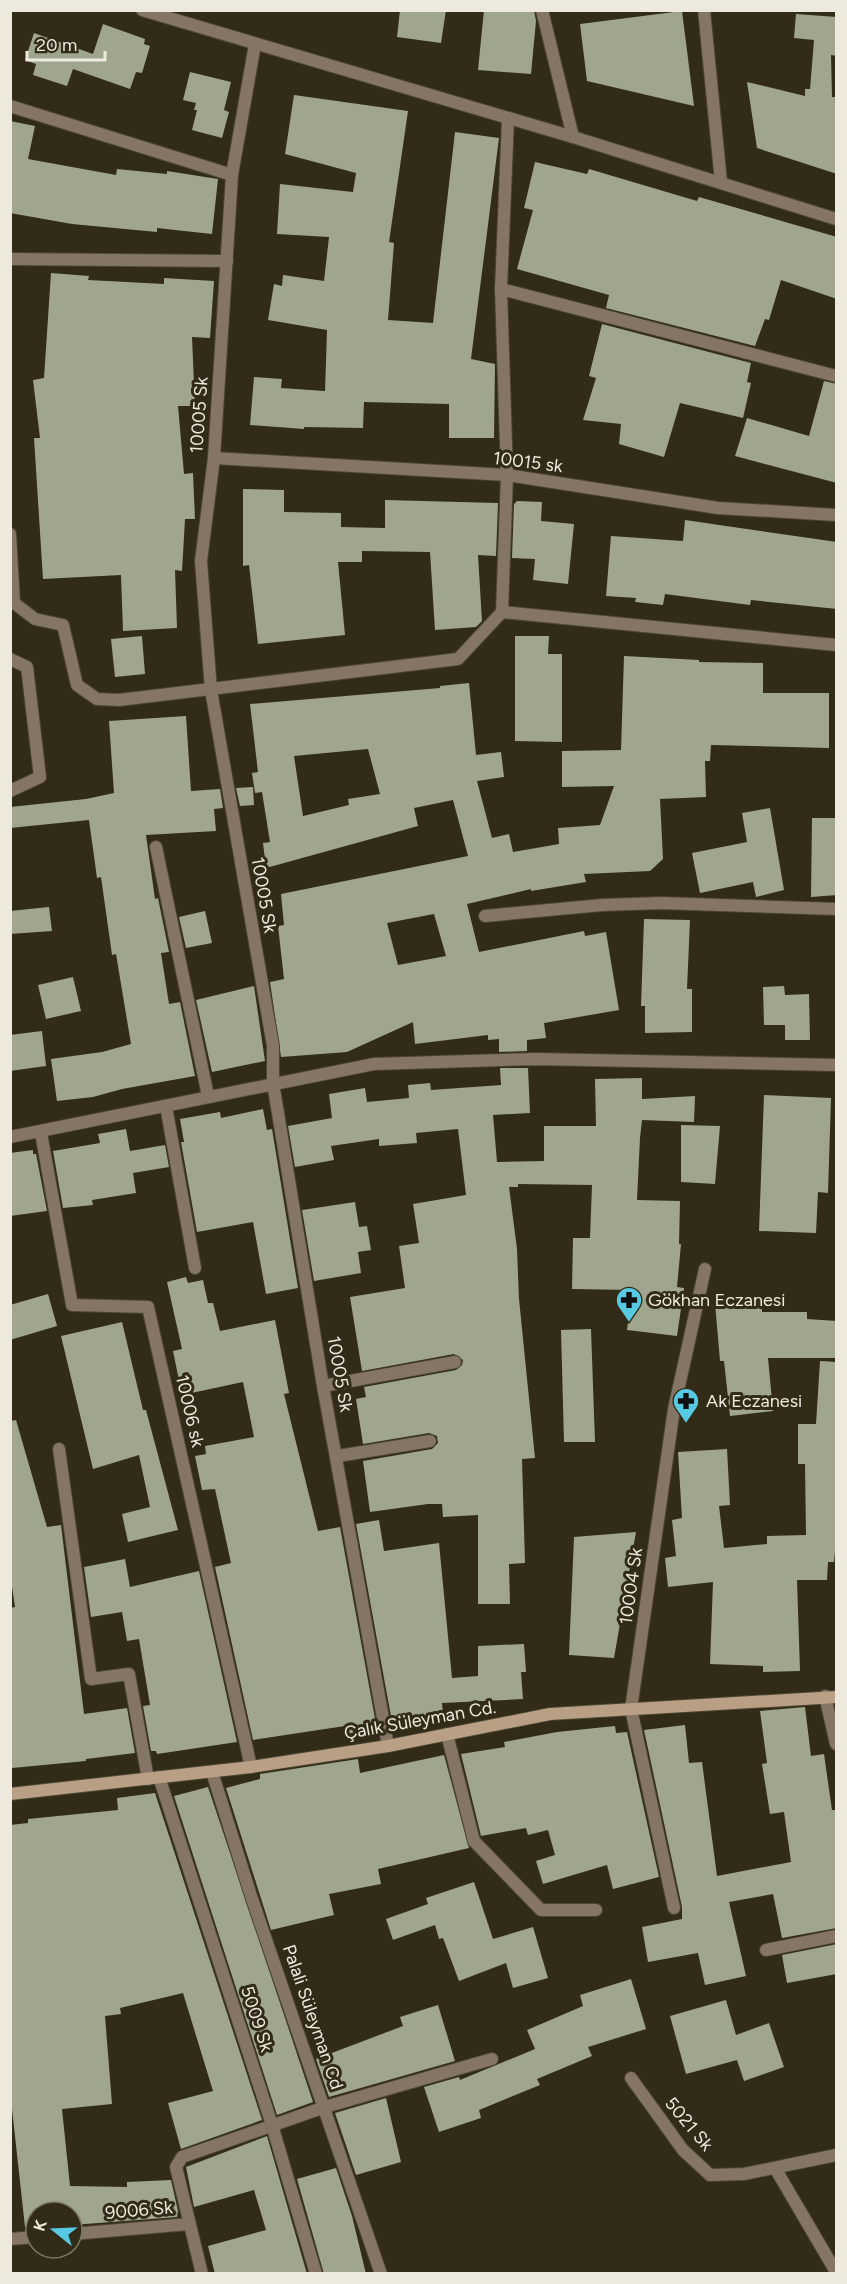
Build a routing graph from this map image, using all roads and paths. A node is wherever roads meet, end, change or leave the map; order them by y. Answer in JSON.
{"nodes":[{"id":1,"x":142,"y":10,"type":"edge"},
{"id":2,"x":542,"y":10,"type":"edge"},
{"id":3,"x":704,"y":10,"type":"edge"},
{"id":4,"x":155,"y":12,"type":"edge"},
{"id":5,"x":255,"y":44,"type":"junction"},
{"id":6,"x":10,"y":106,"type":"edge"},
{"id":7,"x":508,"y":118,"type":"junction"},
{"id":8,"x":573,"y":137,"type":"junction"},
{"id":9,"x":232,"y":175,"type":"junction"},
{"id":10,"x":721,"y":182,"type":"junction"},
{"id":11,"x":837,"y":219,"type":"edge"},
{"id":12,"x":10,"y":259,"type":"edge"},
{"id":13,"x":227,"y":261,"type":"junction"},
{"id":14,"x":501,"y":289,"type":"junction"},
{"id":15,"x":837,"y":376,"type":"edge"},
{"id":16,"x":214,"y":458,"type":"junction"},
{"id":17,"x":507,"y":475,"type":"junction"},
{"id":18,"x":837,"y":515,"type":"edge"},
{"id":19,"x":10,"y":534,"type":"edge"},
{"id":20,"x":502,"y":612,"type":"junction"},
{"id":21,"x":837,"y":645,"type":"edge"},
{"id":22,"x":10,"y":659,"type":"edge"},
{"id":23,"x":211,"y":690,"type":"junction"},
{"id":24,"x":10,"y":791,"type":"edge"},
{"id":25,"x":156,"y":848,"type":"dead end"},
{"id":26,"x":837,"y":909,"type":"edge"},
{"id":27,"x":485,"y":916,"type":"dead end"},
{"id":28,"x":837,"y":1065,"type":"edge"},
{"id":29,"x":273,"y":1083,"type":"junction"},
{"id":30,"x":208,"y":1096,"type":"junction"},
{"id":31,"x":166,"y":1106,"type":"junction"},
{"id":32,"x":41,"y":1132,"type":"junction"},
{"id":33,"x":10,"y":1137,"type":"edge"},
{"id":34,"x":195,"y":1268,"type":"dead end"},
{"id":35,"x":705,"y":1269,"type":"dead end"},
{"id":36,"x":455,"y":1362,"type":"dead end"},
{"id":37,"x":323,"y":1386,"type":"junction"},
{"id":38,"x":430,"y":1442,"type":"dead end"},
{"id":39,"x":59,"y":1449,"type":"dead end"},
{"id":40,"x":338,"y":1456,"type":"junction"},
{"id":41,"x":831,"y":1697,"type":"edge"},
{"id":42,"x":631,"y":1709,"type":"junction"},
{"id":43,"x":447,"y":1734,"type":"junction"},
{"id":44,"x":837,"y":1744,"type":"edge"},
{"id":45,"x":388,"y":1746,"type":"junction"},
{"id":46,"x":251,"y":1767,"type":"junction"},
{"id":47,"x":212,"y":1772,"type":"junction"},
{"id":48,"x":153,"y":1778,"type":"junction"},
{"id":49,"x":10,"y":1794,"type":"edge"},
{"id":50,"x":674,"y":1908,"type":"dead end"},
{"id":51,"x":596,"y":1910,"type":"dead end"},
{"id":52,"x":837,"y":1935,"type":"edge"},
{"id":53,"x":766,"y":1950,"type":"dead end"},
{"id":54,"x":492,"y":2059,"type":"dead end"},
{"id":55,"x":631,"y":2079,"type":"dead end"},
{"id":56,"x":325,"y":2107,"type":"junction"},
{"id":57,"x":272,"y":2125,"type":"junction"},
{"id":58,"x":837,"y":2155,"type":"edge"},
{"id":59,"x":775,"y":2168,"type":"junction"},
{"id":60,"x":189,"y":2224,"type":"junction"},
{"id":61,"x":84,"y":2233,"type":"edge"},
{"id":62,"x":837,"y":2272,"type":"edge"},
{"id":63,"x":202,"y":2274,"type":"edge"},
{"id":64,"x":316,"y":2274,"type":"edge"},
{"id":65,"x":381,"y":2274,"type":"edge"}],
"edges":[{"from":1,"to":4,"type":"street"},
{"from":2,"to":8,"type":"street"},
{"from":3,"to":10,"type":"street"},
{"from":4,"to":5,"type":"street"},
{"from":5,"to":7,"type":"street"},
{"from":5,"to":9,"type":"street","name":"10005 Sk"},
{"from":6,"to":9,"type":"street"},
{"from":7,"to":8,"type":"street"},
{"from":7,"to":14,"type":"street"},
{"from":8,"to":10,"type":"street"},
{"from":9,"to":13,"type":"street","name":"10005 Sk"},
{"from":10,"to":11,"type":"street"},
{"from":12,"to":13,"type":"street"},
{"from":13,"to":16,"type":"street","name":"10005 Sk"},
{"from":14,"to":15,"type":"street"},
{"from":14,"to":17,"type":"street"},
{"from":16,"to":17,"type":"street","name":"10015 sk"},
{"from":16,"to":23,"type":"street","name":"10005 Sk"},
{"from":17,"to":18,"type":"street","name":"10015 sk"},
{"from":17,"to":20,"type":"street"},
{"from":19,"to":23,"type":"street"},
{"from":20,"to":21,"type":"street"},
{"from":20,"to":23,"type":"street"},
{"from":22,"to":24,"type":"street"},
{"from":23,"to":29,"type":"street","name":"10005 Sk"},
{"from":25,"to":30,"type":"street"},
{"from":26,"to":27,"type":"street"},
{"from":28,"to":29,"type":"street"},
{"from":29,"to":30,"type":"street"},
{"from":29,"to":37,"type":"street","name":"10005 Sk"},
{"from":30,"to":31,"type":"street"},
{"from":31,"to":32,"type":"street"},
{"from":31,"to":34,"type":"street"},
{"from":32,"to":33,"type":"street"},
{"from":32,"to":46,"type":"street","name":"10006 sk"},
{"from":35,"to":42,"type":"street","name":"10004 Sk"},
{"from":36,"to":37,"type":"street"},
{"from":37,"to":40,"type":"street","name":"10005 Sk"},
{"from":38,"to":40,"type":"street"},
{"from":39,"to":48,"type":"street","name":"5009 Sk"},
{"from":40,"to":45,"type":"street","name":"10005 Sk"},
{"from":41,"to":42,"type":"main road","name":"Çalık Süleyman Cd."},
{"from":41,"to":44,"type":"street"},
{"from":42,"to":43,"type":"main road","name":"Çalık Süleyman Cd."},
{"from":42,"to":50,"type":"street","name":"10004 Sk"},
{"from":43,"to":45,"type":"main road","name":"Çalık Süleyman Cd."},
{"from":43,"to":51,"type":"street"},
{"from":45,"to":46,"type":"main road","name":"Çalık Süleyman Cd."},
{"from":46,"to":47,"type":"main road","name":"Çalık Süleyman Cd."},
{"from":47,"to":48,"type":"main road","name":"Çalık Süleyman Cd."},
{"from":47,"to":56,"type":"street","name":"Palali Süleyman Cd"},
{"from":48,"to":49,"type":"main road","name":"Çalık Süleyman Cd."},
{"from":48,"to":57,"type":"street","name":"5009 Sk"},
{"from":52,"to":53,"type":"street"},
{"from":54,"to":56,"type":"street","name":"9006 Sk"},
{"from":55,"to":59,"type":"street","name":"5021 Sk"},
{"from":56,"to":57,"type":"street","name":"9006 Sk"},
{"from":56,"to":65,"type":"street","name":"Palali Süleyman Cd"},
{"from":57,"to":60,"type":"street","name":"9006 Sk"},
{"from":57,"to":64,"type":"street","name":"5009 Sk"},
{"from":58,"to":59,"type":"street","name":"5021 Sk"},
{"from":59,"to":62,"type":"street"},
{"from":60,"to":61,"type":"street","name":"9006 Sk"},
{"from":60,"to":63,"type":"street"}]}
